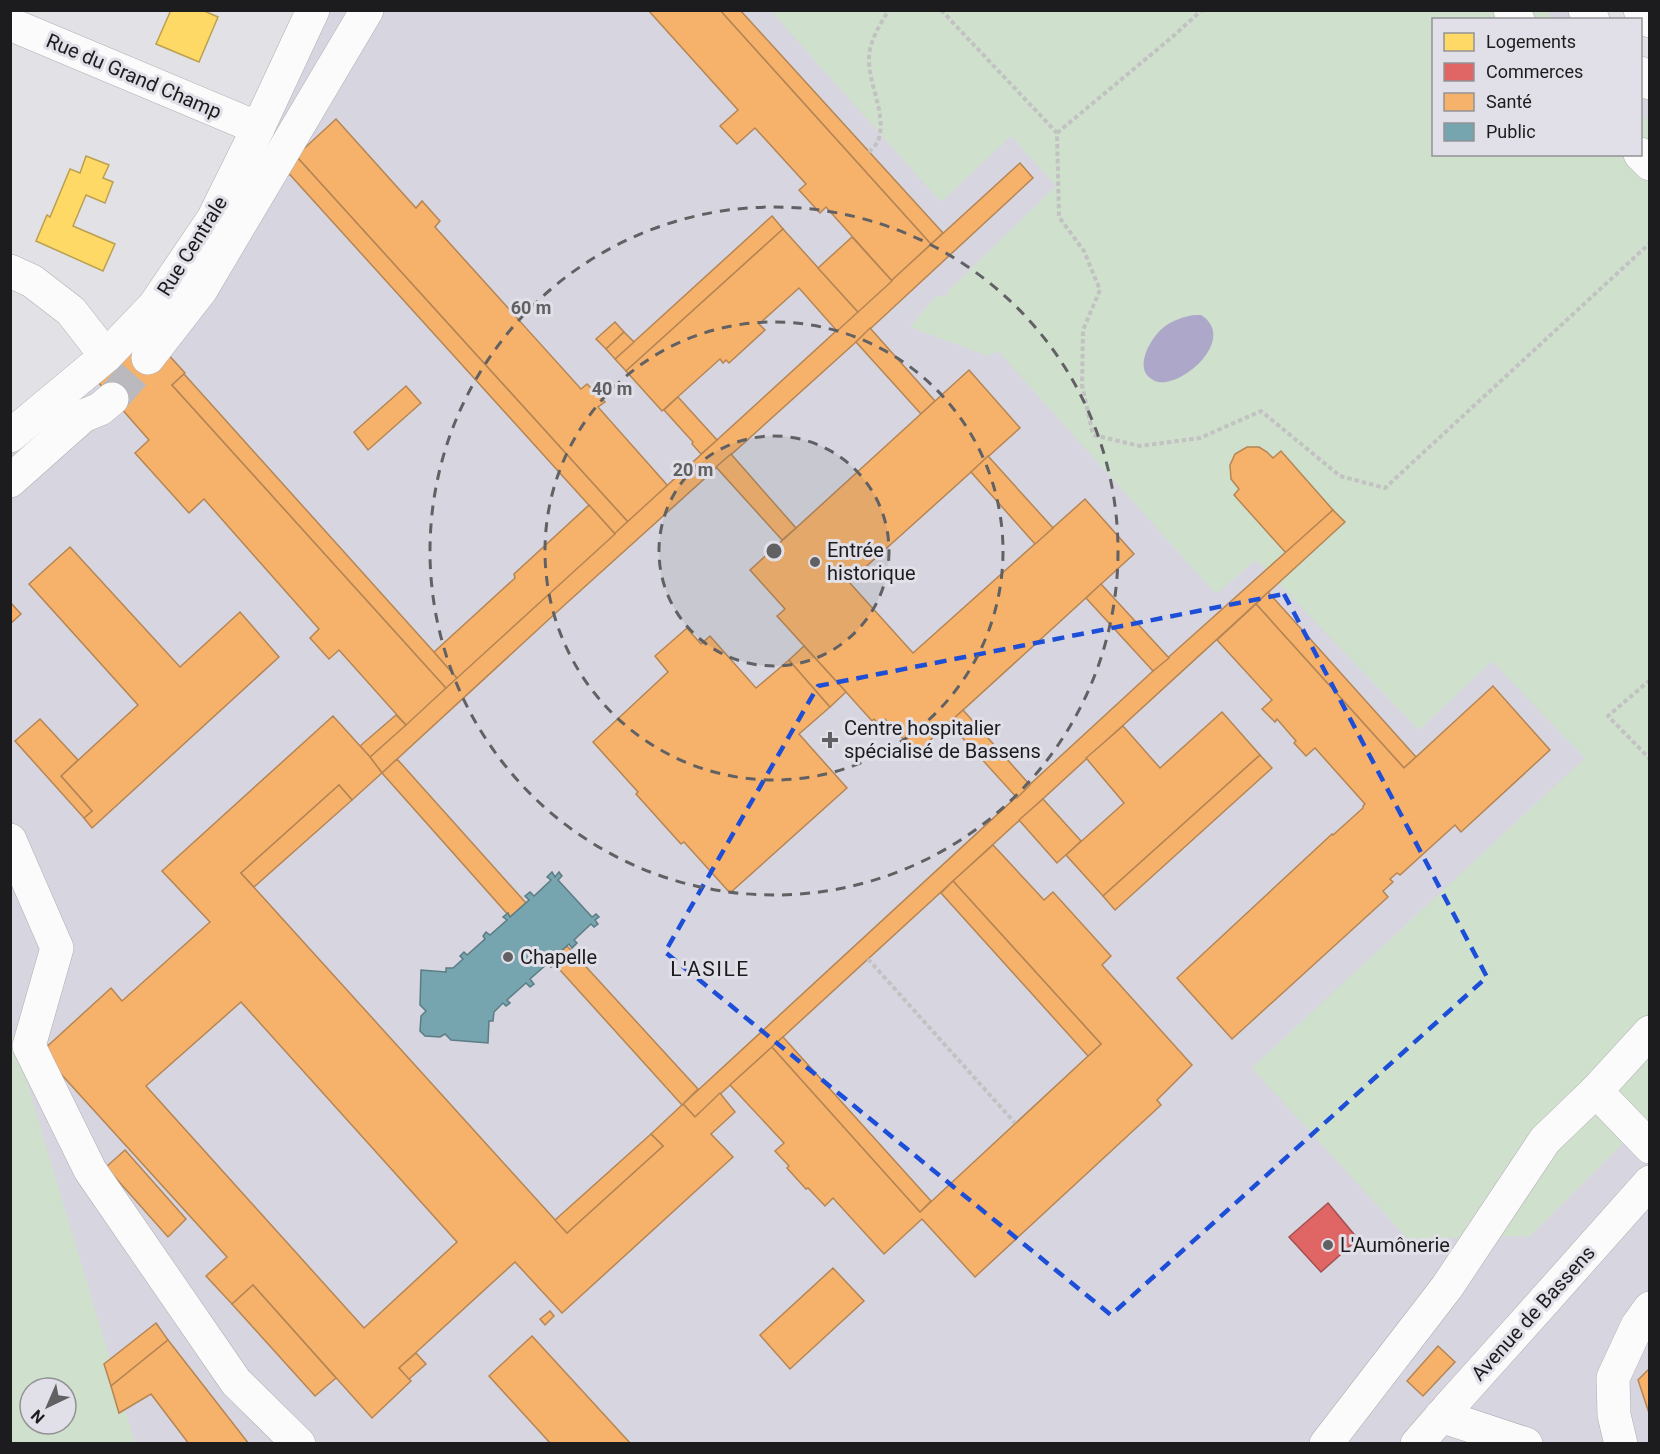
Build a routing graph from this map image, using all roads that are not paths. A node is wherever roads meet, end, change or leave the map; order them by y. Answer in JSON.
{"nodes":[{"id":1,"x":313,"y":10,"type":"edge"},
{"id":2,"x":367,"y":10,"type":"edge"},
{"id":3,"x":1640,"y":10,"type":"edge"},
{"id":4,"x":1650,"y":21,"type":"edge"},
{"id":5,"x":10,"y":24,"type":"edge"},
{"id":6,"x":258,"y":128,"type":"junction"},
{"id":7,"x":10,"y":271,"type":"edge"},
{"id":8,"x":106,"y":356,"type":"junction"},
{"id":9,"x":148,"y":358,"type":"tunnel mouth"},
{"id":10,"x":112,"y":399,"type":"tunnel mouth"},
{"id":11,"x":10,"y":436,"type":"edge"},
{"id":12,"x":10,"y":481,"type":"edge"},
{"id":13,"x":10,"y":840,"type":"edge"},
{"id":14,"x":1650,"y":1032,"type":"edge"},
{"id":15,"x":1596,"y":1091,"type":"junction"},
{"id":16,"x":1650,"y":1147,"type":"edge"},
{"id":17,"x":1650,"y":1182,"type":"edge"},
{"id":18,"x":1650,"y":1308,"type":"edge"},
{"id":19,"x":1446,"y":1411,"type":"junction"},
{"id":20,"x":299,"y":1443,"type":"edge"},
{"id":21,"x":1326,"y":1443,"type":"edge"},
{"id":22,"x":1417,"y":1443,"type":"edge"},
{"id":23,"x":1522,"y":1443,"type":"edge"},
{"id":24,"x":1621,"y":1443,"type":"edge"}],
"edges":[{"from":1,"to":6,"type":"street","name":"Rue Centrale"},
{"from":2,"to":9,"type":"street"},
{"from":3,"to":4,"type":"street"},
{"from":5,"to":6,"type":"street","name":"Rue du Grand Champ"},
{"from":6,"to":8,"type":"street","name":"Rue Centrale"},
{"from":7,"to":8,"type":"street"},
{"from":8,"to":11,"type":"street","name":"Rue Centrale"},
{"from":10,"to":12,"type":"street"},
{"from":13,"to":20,"type":"street"},
{"from":14,"to":15,"type":"street"},
{"from":15,"to":16,"type":"street"},
{"from":15,"to":21,"type":"street"},
{"from":17,"to":19,"type":"street","name":"Avenue de Bassens"},
{"from":18,"to":24,"type":"street"},
{"from":19,"to":22,"type":"street","name":"Avenue de Bassens"},
{"from":19,"to":23,"type":"street"}]}
